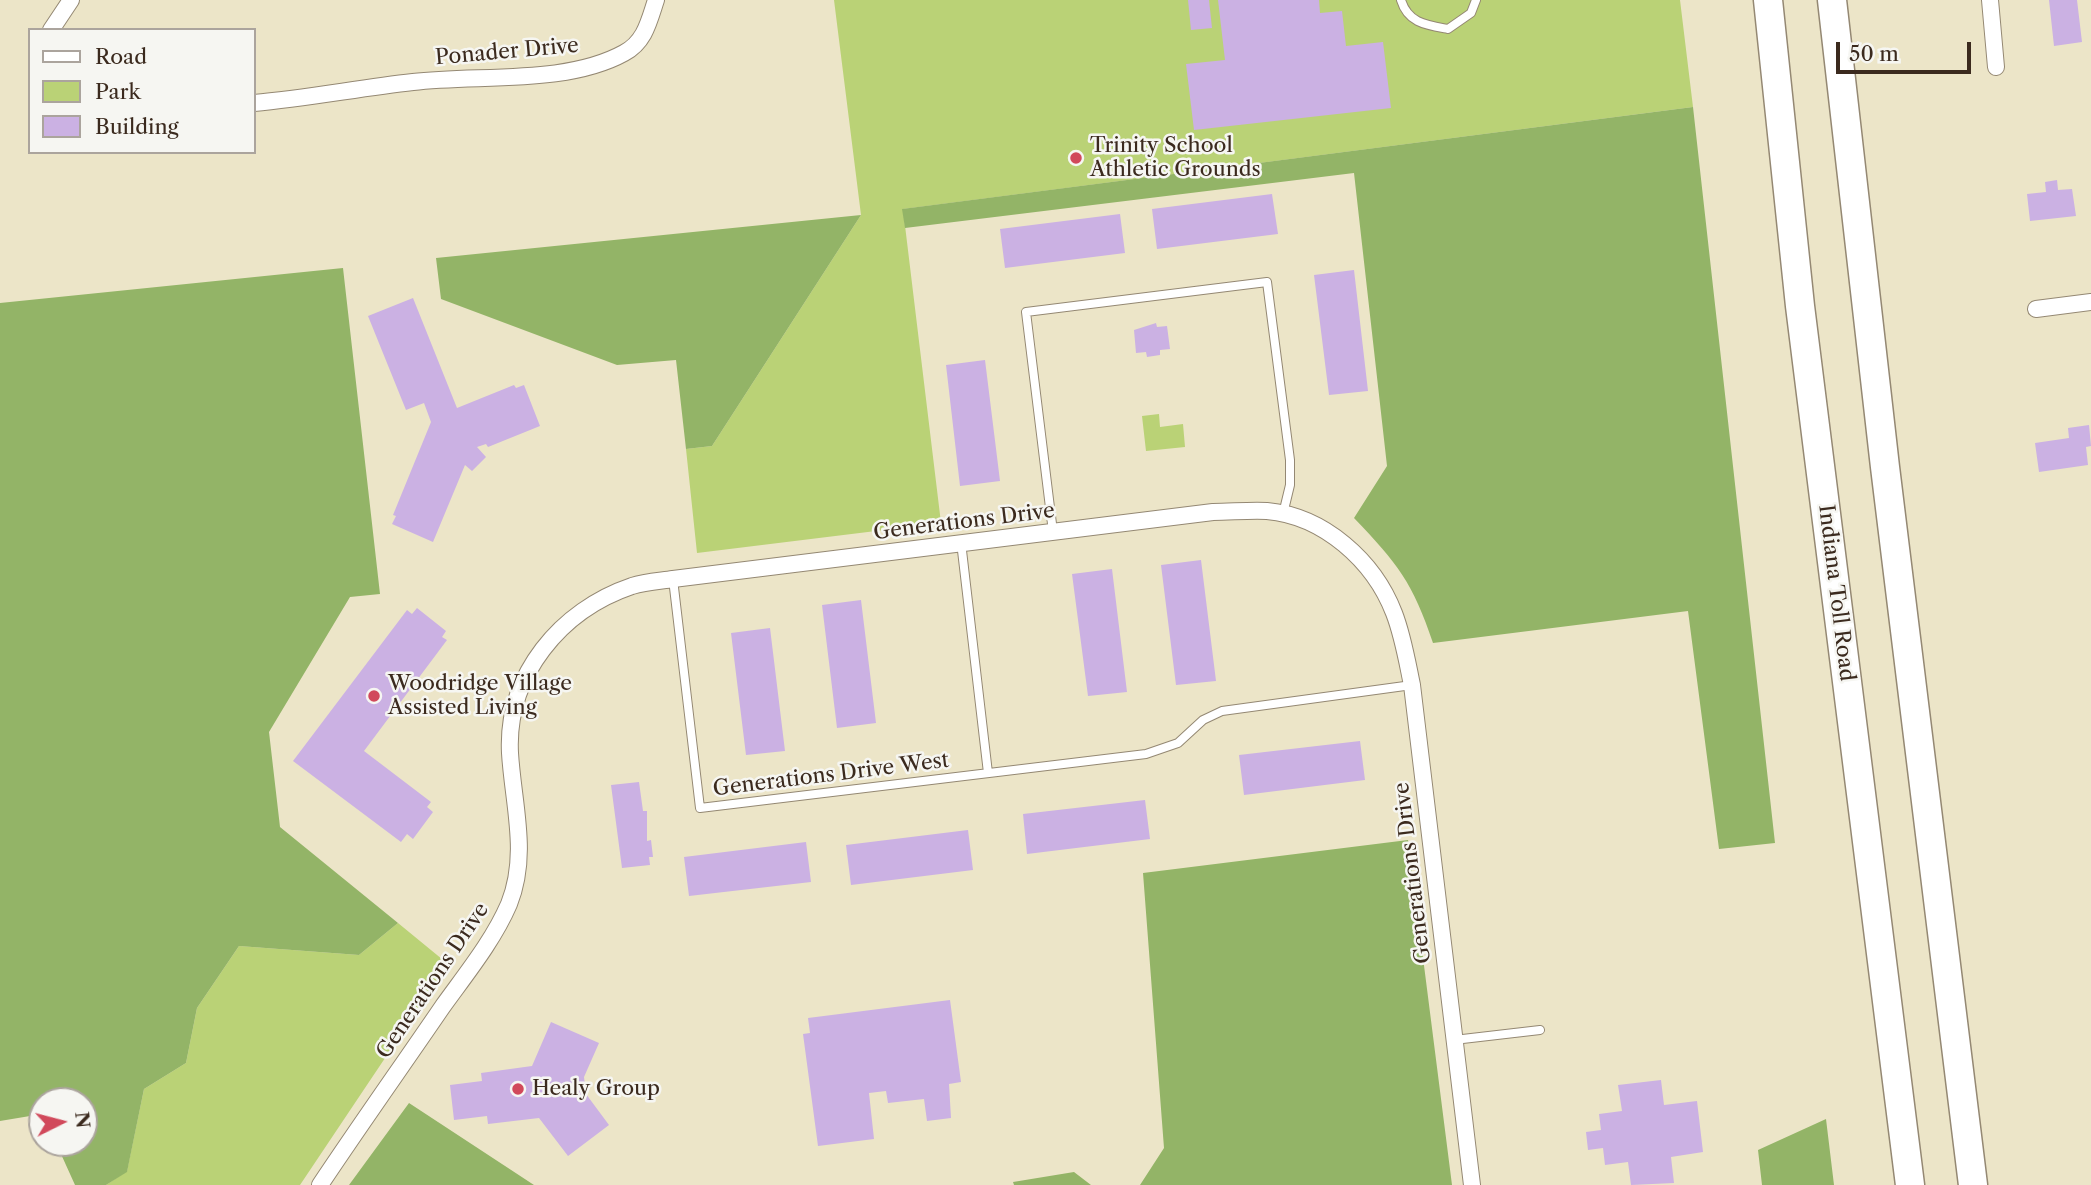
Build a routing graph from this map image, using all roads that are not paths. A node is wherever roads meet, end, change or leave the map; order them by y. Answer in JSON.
{"nodes":[{"id":1,"x":71,"y":0,"type":"edge"},
{"id":2,"x":656,"y":0,"type":"edge"},
{"id":3,"x":1401,"y":0,"type":"edge"},
{"id":4,"x":1476,"y":0,"type":"edge"},
{"id":5,"x":1768,"y":0,"type":"edge"},
{"id":6,"x":1832,"y":0,"type":"edge"},
{"id":7,"x":1990,"y":0,"type":"edge"},
{"id":8,"x":52,"y":28,"type":"edge"},
{"id":9,"x":1996,"y":67,"type":"dead end"},
{"id":10,"x":256,"y":103,"type":"edge"},
{"id":11,"x":2091,"y":302,"type":"edge"},
{"id":12,"x":2036,"y":309,"type":"dead end"},
{"id":13,"x":1283,"y":514,"type":"junction"},
{"id":14,"x":1053,"y":532,"type":"junction"},
{"id":15,"x":961,"y":542,"type":"junction"},
{"id":16,"x":673,"y":579,"type":"junction"},
{"id":17,"x":1412,"y":685,"type":"junction"},
{"id":18,"x":988,"y":773,"type":"junction"},
{"id":19,"x":1540,"y":1030,"type":"dead end"},
{"id":20,"x":1454,"y":1040,"type":"junction"},
{"id":21,"x":320,"y":1185,"type":"edge"},
{"id":22,"x":1472,"y":1185,"type":"edge"},
{"id":23,"x":1910,"y":1185,"type":"edge"},
{"id":24,"x":1973,"y":1185,"type":"edge"}],
"edges":[{"from":1,"to":8,"type":"street"},
{"from":2,"to":10,"type":"street","name":"Ponader Drive"},
{"from":3,"to":4,"type":"lane"},
{"from":5,"to":23,"type":"highway","name":"Indiana Toll Road"},
{"from":6,"to":24,"type":"highway"},
{"from":7,"to":9,"type":"street"},
{"from":11,"to":12,"type":"street"},
{"from":13,"to":14,"type":"street","name":"Generations Drive"},
{"from":13,"to":14,"type":"lane"},
{"from":13,"to":17,"type":"street","name":"Generations Drive"},
{"from":14,"to":15,"type":"street","name":"Generations Drive"},
{"from":15,"to":16,"type":"street","name":"Generations Drive"},
{"from":15,"to":18,"type":"lane"},
{"from":16,"to":18,"type":"lane","name":"Generations Drive West"},
{"from":16,"to":21,"type":"street","name":"Generations Drive"},
{"from":17,"to":18,"type":"lane","name":"Generations Drive West"},
{"from":17,"to":20,"type":"street","name":"Generations Drive"},
{"from":19,"to":20,"type":"lane"},
{"from":20,"to":22,"type":"street","name":"Generations Drive"}]}
